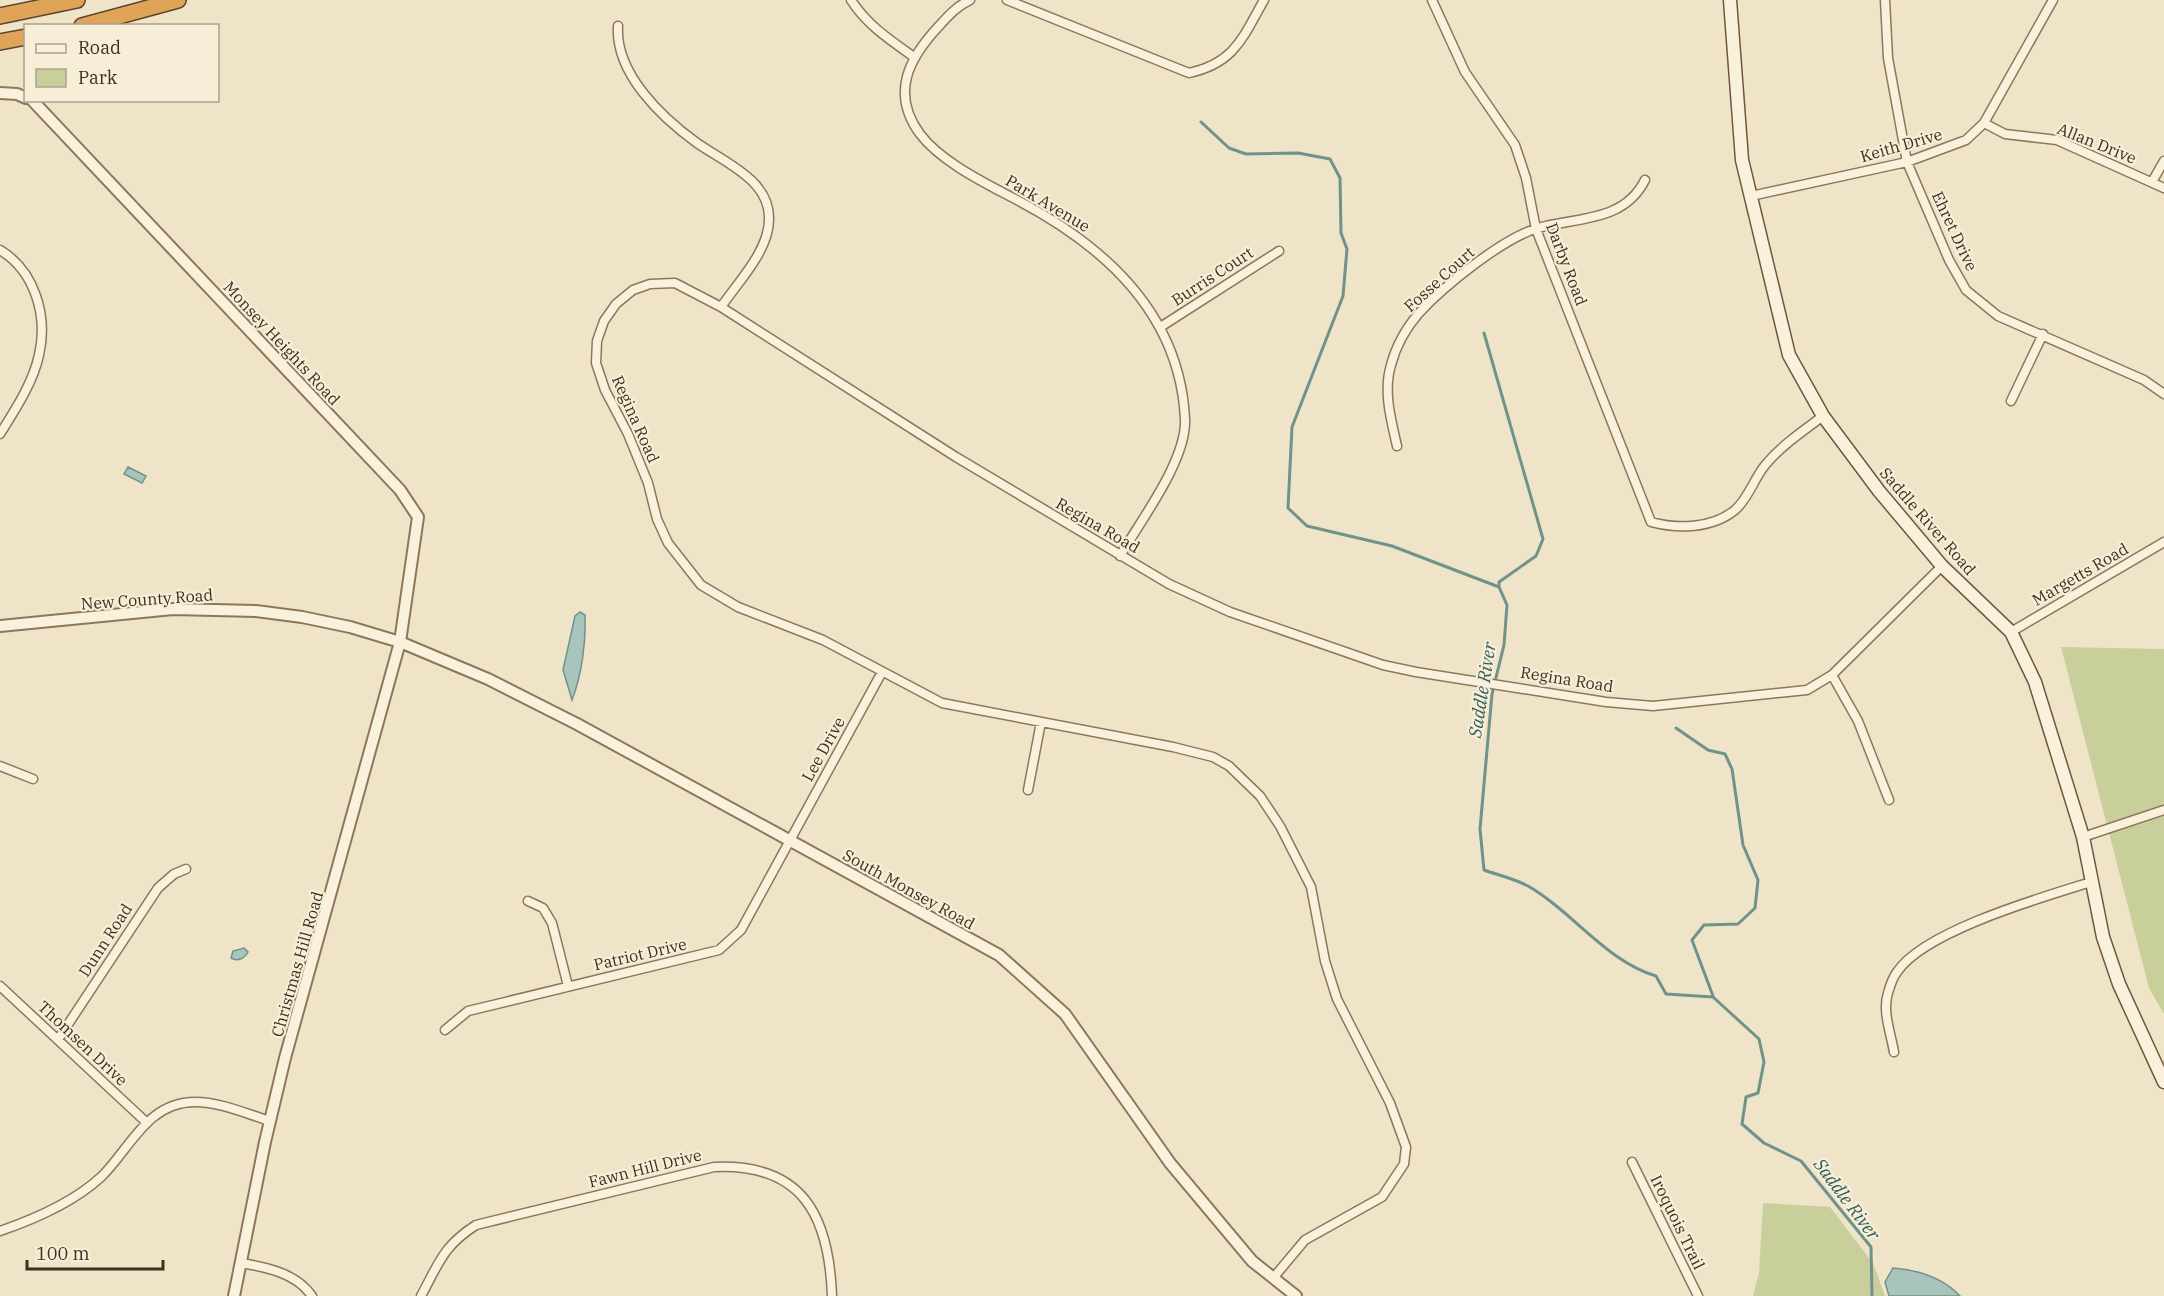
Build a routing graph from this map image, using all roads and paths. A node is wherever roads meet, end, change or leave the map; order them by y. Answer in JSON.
{"nodes":[{"id":1,"x":77,"y":0,"type":"edge"},
{"id":2,"x":178,"y":0,"type":"edge"},
{"id":3,"x":851,"y":0,"type":"edge"},
{"id":4,"x":970,"y":0,"type":"edge"},
{"id":5,"x":1007,"y":0,"type":"edge"},
{"id":6,"x":1264,"y":0,"type":"edge"},
{"id":7,"x":1432,"y":0,"type":"edge"},
{"id":8,"x":1730,"y":0,"type":"edge"},
{"id":9,"x":1885,"y":0,"type":"edge"},
{"id":10,"x":2053,"y":0,"type":"edge"},
{"id":11,"x":0,"y":16,"type":"edge"},
{"id":12,"x":89,"y":24,"type":"edge"},
{"id":13,"x":618,"y":26,"type":"dead end"},
{"id":14,"x":24,"y":37,"type":"edge"},
{"id":15,"x":0,"y":42,"type":"edge"},
{"id":16,"x":914,"y":57,"type":"junction"},
{"id":17,"x":0,"y":93,"type":"edge"},
{"id":18,"x":24,"y":97,"type":"edge"},
{"id":19,"x":34,"y":102,"type":"edge"},
{"id":20,"x":1984,"y":123,"type":"junction"},
{"id":21,"x":2164,"y":161,"type":"edge"},
{"id":22,"x":1907,"y":162,"type":"junction"},
{"id":23,"x":1645,"y":180,"type":"dead end"},
{"id":24,"x":2152,"y":182,"type":"junction"},
{"id":25,"x":2164,"y":188,"type":"edge"},
{"id":26,"x":1751,"y":196,"type":"junction"},
{"id":27,"x":1536,"y":229,"type":"junction"},
{"id":28,"x":0,"y":250,"type":"edge"},
{"id":29,"x":1279,"y":251,"type":"dead end"},
{"id":30,"x":721,"y":307,"type":"junction"},
{"id":31,"x":1162,"y":326,"type":"junction"},
{"id":32,"x":2043,"y":334,"type":"junction"},
{"id":33,"x":2164,"y":394,"type":"edge"},
{"id":34,"x":2011,"y":401,"type":"dead end"},
{"id":35,"x":1823,"y":416,"type":"junction"},
{"id":36,"x":0,"y":434,"type":"edge"},
{"id":37,"x":1397,"y":446,"type":"dead end"},
{"id":38,"x":2164,"y":542,"type":"edge"},
{"id":39,"x":1120,"y":556,"type":"junction"},
{"id":40,"x":1942,"y":566,"type":"junction"},
{"id":41,"x":0,"y":626,"type":"edge"},
{"id":42,"x":2011,"y":632,"type":"junction"},
{"id":43,"x":400,"y":642,"type":"junction"},
{"id":44,"x":882,"y":672,"type":"junction"},
{"id":45,"x":1832,"y":675,"type":"junction"},
{"id":46,"x":1041,"y":722,"type":"junction"},
{"id":47,"x":0,"y":766,"type":"edge"},
{"id":48,"x":33,"y":779,"type":"dead end"},
{"id":49,"x":1028,"y":790,"type":"dead end"},
{"id":50,"x":1889,"y":800,"type":"dead end"},
{"id":51,"x":2164,"y":810,"type":"edge"},
{"id":52,"x":2083,"y":837,"type":"junction"},
{"id":53,"x":790,"y":840,"type":"junction"},
{"id":54,"x":186,"y":869,"type":"dead end"},
{"id":55,"x":2091,"y":882,"type":"junction"},
{"id":56,"x":528,"y":901,"type":"dead end"},
{"id":57,"x":0,"y":986,"type":"edge"},
{"id":58,"x":568,"y":986,"type":"junction"},
{"id":59,"x":445,"y":1030,"type":"dead end"},
{"id":60,"x":59,"y":1038,"type":"junction"},
{"id":61,"x":1894,"y":1052,"type":"dead end"},
{"id":62,"x":2164,"y":1082,"type":"edge"},
{"id":63,"x":270,"y":1120,"type":"junction"},
{"id":64,"x":146,"y":1122,"type":"junction"},
{"id":65,"x":1632,"y":1162,"type":"dead end"},
{"id":66,"x":0,"y":1231,"type":"edge"},
{"id":67,"x":241,"y":1263,"type":"junction"},
{"id":68,"x":1274,"y":1277,"type":"junction"},
{"id":69,"x":234,"y":1296,"type":"edge"},
{"id":70,"x":312,"y":1296,"type":"edge"},
{"id":71,"x":421,"y":1296,"type":"edge"},
{"id":72,"x":832,"y":1296,"type":"edge"},
{"id":73,"x":1296,"y":1296,"type":"edge"},
{"id":74,"x":1698,"y":1296,"type":"edge"}],
"edges":[{"from":1,"to":11,"type":"highway"},
{"from":2,"to":12,"type":"highway"},
{"from":3,"to":16,"type":"street"},
{"from":4,"to":16,"type":"street","name":"Park Avenue"},
{"from":5,"to":6,"type":"street"},
{"from":7,"to":27,"type":"street","name":"Darby Road"},
{"from":8,"to":26,"type":"main road","name":"Saddle River Road"},
{"from":9,"to":22,"type":"street","name":"Ehret Drive"},
{"from":10,"to":20,"type":"street","name":"Keith Drive"},
{"from":13,"to":30,"type":"street"},
{"from":14,"to":15,"type":"highway"},
{"from":16,"to":31,"type":"street","name":"Park Avenue"},
{"from":17,"to":18,"type":"street"},
{"from":19,"to":43,"type":"street","name":"Monsey Heights Road"},
{"from":20,"to":22,"type":"street","name":"Keith Drive"},
{"from":20,"to":24,"type":"street","name":"Allan Drive"},
{"from":21,"to":24,"type":"street"},
{"from":22,"to":26,"type":"street","name":"Keith Drive"},
{"from":22,"to":32,"type":"street","name":"Ehret Drive"},
{"from":23,"to":27,"type":"street","name":"Fosse Court"},
{"from":24,"to":25,"type":"street","name":"Allan Drive"},
{"from":26,"to":35,"type":"main road","name":"Saddle River Road"},
{"from":27,"to":35,"type":"street","name":"Darby Road"},
{"from":27,"to":37,"type":"street","name":"Fosse Court"},
{"from":28,"to":36,"type":"street"},
{"from":29,"to":31,"type":"street","name":"Burris Court"},
{"from":30,"to":39,"type":"street","name":"Regina Road"},
{"from":30,"to":44,"type":"street","name":"Regina Road"},
{"from":31,"to":39,"type":"street","name":"Park Avenue"},
{"from":32,"to":33,"type":"street","name":"Ehret Drive"},
{"from":32,"to":34,"type":"street"},
{"from":35,"to":40,"type":"main road","name":"Saddle River Road"},
{"from":38,"to":42,"type":"street","name":"Margetts Road"},
{"from":39,"to":45,"type":"street","name":"Regina Road"},
{"from":40,"to":42,"type":"main road","name":"Saddle River Road"},
{"from":40,"to":45,"type":"street","name":"Regina Road"},
{"from":41,"to":43,"type":"street","name":"New County Road"},
{"from":42,"to":52,"type":"main road","name":"Saddle River Road"},
{"from":43,"to":53,"type":"street","name":"South Monsey Road"},
{"from":43,"to":63,"type":"street","name":"Christmas Hill Road"},
{"from":44,"to":46,"type":"street","name":"Regina Road"},
{"from":44,"to":53,"type":"street","name":"Lee Drive"},
{"from":45,"to":50,"type":"street"},
{"from":46,"to":49,"type":"street"},
{"from":46,"to":68,"type":"street","name":"Regina Road"},
{"from":47,"to":48,"type":"street"},
{"from":51,"to":52,"type":"street"},
{"from":52,"to":55,"type":"main road","name":"Saddle River Road"},
{"from":53,"to":58,"type":"street","name":"Patriot Drive"},
{"from":53,"to":68,"type":"street","name":"South Monsey Road"},
{"from":54,"to":60,"type":"street","name":"Dunn Road"},
{"from":55,"to":61,"type":"street"},
{"from":55,"to":62,"type":"main road","name":"Saddle River Road"},
{"from":56,"to":58,"type":"street"},
{"from":57,"to":60,"type":"street","name":"Thomsen Drive"},
{"from":58,"to":59,"type":"street","name":"Patriot Drive"},
{"from":60,"to":64,"type":"street","name":"Thomsen Drive"},
{"from":63,"to":64,"type":"street"},
{"from":63,"to":67,"type":"street","name":"Christmas Hill Road"},
{"from":64,"to":66,"type":"street"},
{"from":65,"to":74,"type":"street","name":"Iroquois Trail"},
{"from":67,"to":69,"type":"street","name":"Christmas Hill Road"},
{"from":67,"to":70,"type":"street"},
{"from":68,"to":73,"type":"street","name":"South Monsey Road"},
{"from":71,"to":72,"type":"street","name":"Fawn Hill Drive"}]}
